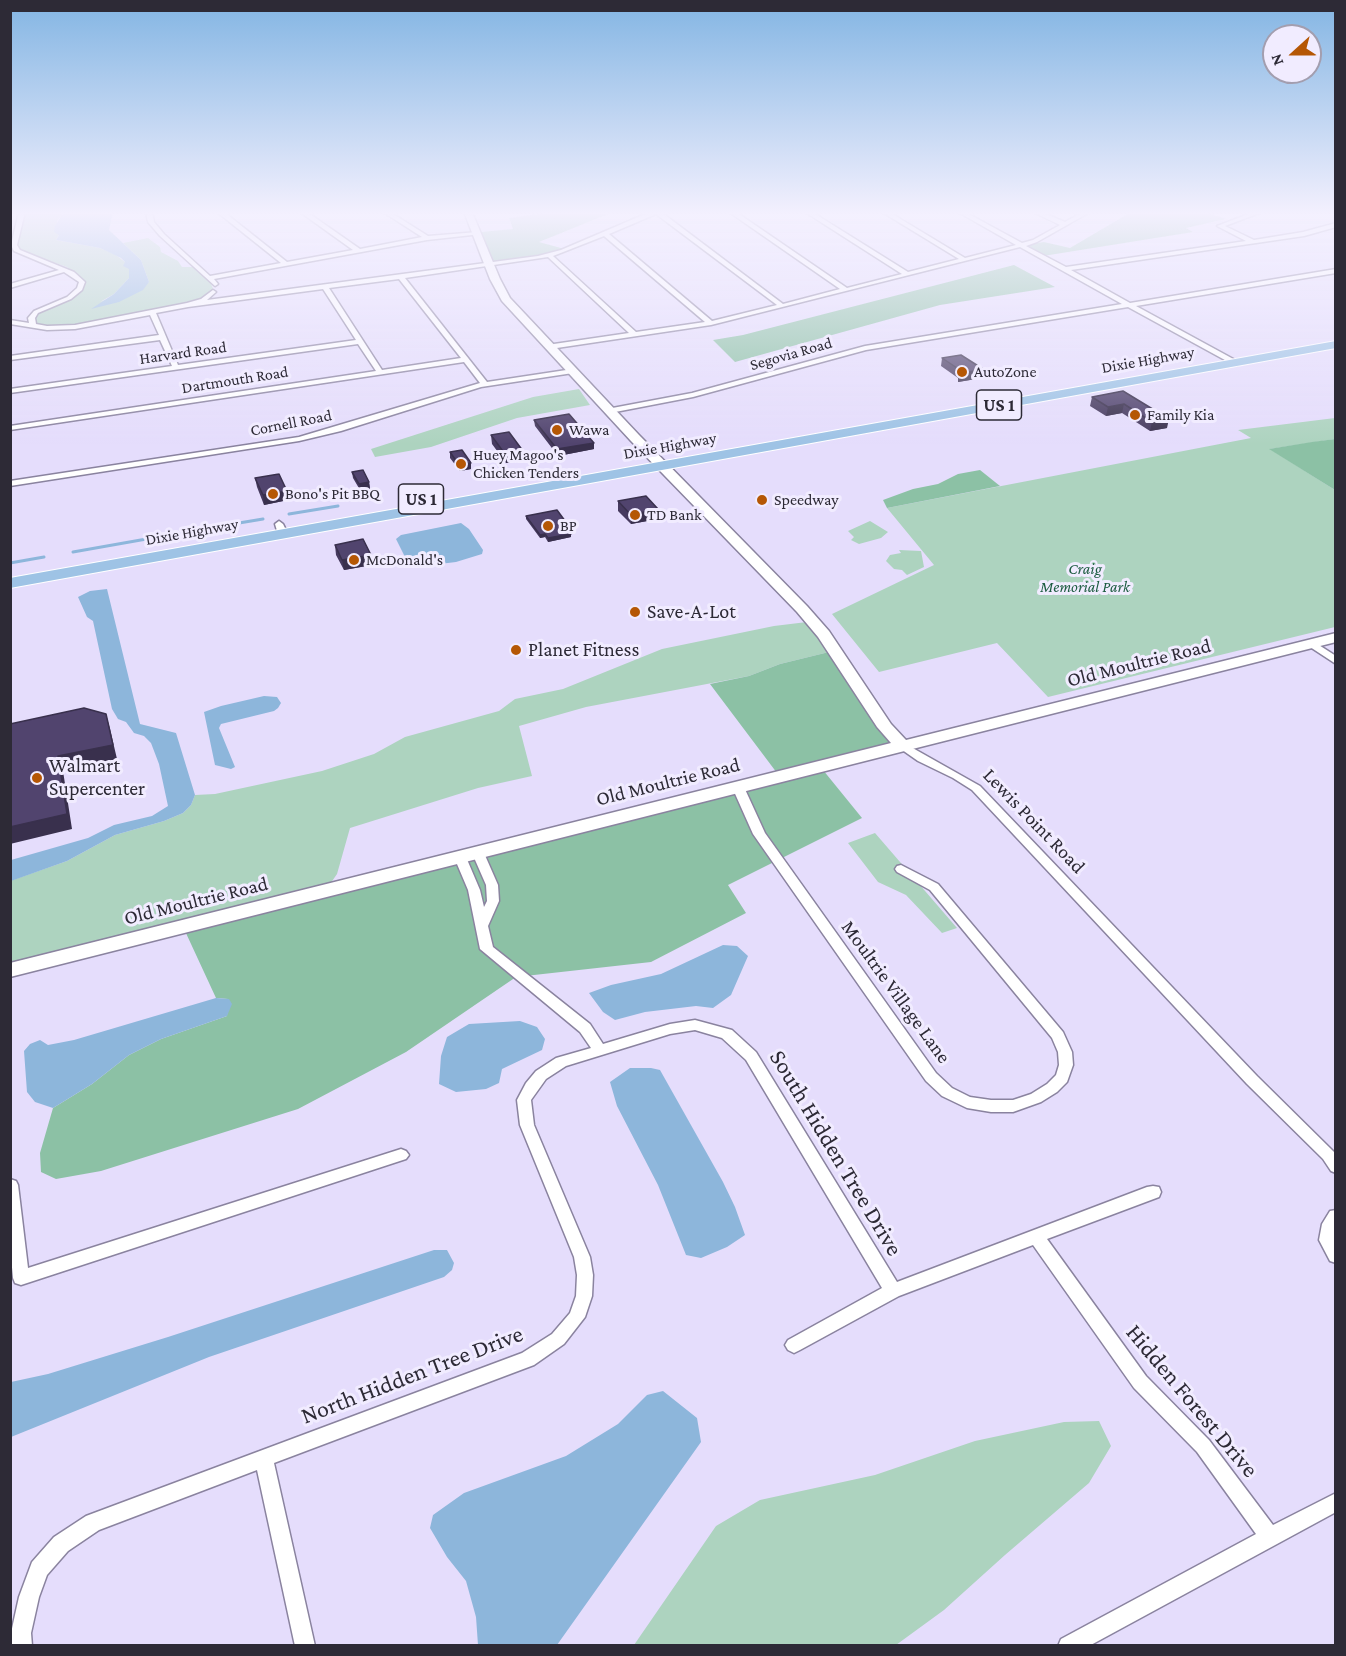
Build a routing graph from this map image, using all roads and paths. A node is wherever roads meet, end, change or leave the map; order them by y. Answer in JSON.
{"nodes":[{"id":1,"x":78,"y":289,"type":"edge"},
{"id":2,"x":299,"y":289,"type":"edge"},
{"id":3,"x":326,"y":289,"type":"edge"},
{"id":4,"x":410,"y":289,"type":"edge"},
{"id":5,"x":501,"y":289,"type":"edge"},
{"id":6,"x":586,"y":289,"type":"edge"},
{"id":7,"x":672,"y":289,"type":"edge"},
{"id":8,"x":760,"y":289,"type":"edge"},
{"id":9,"x":1102,"y":289,"type":"edge"},
{"id":10,"x":1225,"y":289,"type":"edge"},
{"id":11,"x":846,"y":290,"type":"edge"},
{"id":12,"x":213,"y":292,"type":"joint"},
{"id":13,"x":226,"y":299,"type":"junction"},
{"id":14,"x":188,"y":305,"type":"junction"},
{"id":15,"x":1130,"y":305,"type":"junction"},
{"id":16,"x":50,"y":306,"type":"junction"},
{"id":17,"x":782,"y":306,"type":"junction"},
{"id":18,"x":152,"y":312,"type":"junction"},
{"id":19,"x":10,"y":320,"type":"edge"},
{"id":20,"x":711,"y":322,"type":"junction"},
{"id":21,"x":33,"y":324,"type":"junction"},
{"id":22,"x":634,"y":334,"type":"junction"},
{"id":23,"x":163,"y":337,"type":"junction"},
{"id":24,"x":1335,"y":337,"type":"edge"},
{"id":25,"x":359,"y":342,"type":"junction"},
{"id":26,"x":1335,"y":345,"type":"edge"},
{"id":27,"x":550,"y":347,"type":"junction"},
{"id":28,"x":10,"y":358,"type":"edge"},
{"id":29,"x":1229,"y":359,"type":"junction"},
{"id":30,"x":464,"y":360,"type":"junction"},
{"id":31,"x":176,"y":368,"type":"junction"},
{"id":32,"x":573,"y":371,"type":"junction"},
{"id":33,"x":380,"y":372,"type":"junction"},
{"id":34,"x":485,"y":384,"type":"junction"},
{"id":35,"x":10,"y":391,"type":"edge"},
{"id":36,"x":976,"y":404,"type":"junction"},
{"id":37,"x":610,"y":411,"type":"junction"},
{"id":38,"x":10,"y":428,"type":"edge"},
{"id":39,"x":659,"y":461,"type":"junction"},
{"id":40,"x":10,"y":484,"type":"edge"},
{"id":41,"x":281,"y":529,"type":"junction"},
{"id":42,"x":10,"y":571,"type":"edge"},
{"id":43,"x":10,"y":583,"type":"edge"},
{"id":44,"x":1335,"y":637,"type":"edge"},
{"id":45,"x":1311,"y":643,"type":"junction"},
{"id":46,"x":1335,"y":661,"type":"edge"},
{"id":47,"x":902,"y":746,"type":"junction"},
{"id":48,"x":738,"y":787,"type":"junction"},
{"id":49,"x":478,"y":853,"type":"junction"},
{"id":50,"x":460,"y":857,"type":"junction"},
{"id":51,"x":901,"y":869,"type":"dead end"},
{"id":52,"x":483,"y":924,"type":"junction"},
{"id":53,"x":10,"y":970,"type":"edge"},
{"id":54,"x":600,"y":1050,"type":"junction"},
{"id":55,"x":401,"y":1155,"type":"dead end"},
{"id":56,"x":1335,"y":1167,"type":"edge"},
{"id":57,"x":10,"y":1185,"type":"edge"},
{"id":58,"x":1153,"y":1192,"type":"dead end"},
{"id":59,"x":1335,"y":1216,"type":"edge"},
{"id":60,"x":1036,"y":1236,"type":"junction"},
{"id":61,"x":1335,"y":1256,"type":"edge"},
{"id":62,"x":16,"y":1280,"type":"edge"},
{"id":63,"x":893,"y":1291,"type":"junction"},
{"id":64,"x":794,"y":1345,"type":"dead end"},
{"id":65,"x":264,"y":1458,"type":"junction"},
{"id":66,"x":1335,"y":1502,"type":"edge"},
{"id":67,"x":1270,"y":1537,"type":"junction"},
{"id":68,"x":22,"y":1646,"type":"edge"},
{"id":69,"x":306,"y":1646,"type":"edge"},
{"id":70,"x":1068,"y":1646,"type":"edge"}],
"edges":[{"from":1,"to":16,"type":"street"},
{"from":2,"to":13,"type":"street"},
{"from":3,"to":25,"type":"street"},
{"from":4,"to":30,"type":"street"},
{"from":5,"to":27,"type":"street","name":"Lewis Point Road"},
{"from":6,"to":22,"type":"street"},
{"from":7,"to":20,"type":"street"},
{"from":8,"to":17,"type":"street"},
{"from":9,"to":15,"type":"street"},
{"from":10,"to":15,"type":"street","name":"Segovia Road"},
{"from":11,"to":17,"type":"street"},
{"from":12,"to":13,"type":"street"},
{"from":12,"to":14,"type":"street"},
{"from":13,"to":14,"type":"street"},
{"from":14,"to":18,"type":"street"},
{"from":15,"to":29,"type":"street"},
{"from":15,"to":37,"type":"street","name":"Segovia Road"},
{"from":16,"to":19,"type":"street"},
{"from":16,"to":21,"type":"street"},
{"from":17,"to":20,"type":"street"},
{"from":18,"to":21,"type":"street"},
{"from":18,"to":23,"type":"street"},
{"from":19,"to":21,"type":"street"},
{"from":20,"to":22,"type":"street"},
{"from":22,"to":27,"type":"street"},
{"from":23,"to":28,"type":"street"},
{"from":23,"to":31,"type":"street"},
{"from":24,"to":29,"type":"main road","number":"US 1"},
{"from":25,"to":31,"type":"street","name":"Harvard Road"},
{"from":25,"to":33,"type":"street"},
{"from":26,"to":29,"type":"main road","name":"Dixie Highway","number":"US 1"},
{"from":27,"to":32,"type":"street","name":"Lewis Point Road"},
{"from":29,"to":36,"type":"main road","name":"Dixie Highway","number":"US 1"},
{"from":30,"to":33,"type":"street","name":"Dartmouth Road"},
{"from":30,"to":34,"type":"street"},
{"from":31,"to":35,"type":"street","name":"Harvard Road"},
{"from":32,"to":34,"type":"street","name":"Cornell Road"},
{"from":32,"to":37,"type":"street","name":"Lewis Point Road"},
{"from":33,"to":38,"type":"street","name":"Dartmouth Road"},
{"from":34,"to":40,"type":"street","name":"Cornell Road"},
{"from":36,"to":39,"type":"main road","name":"Dixie Highway","number":"US 1"},
{"from":36,"to":39,"type":"main road","name":"Dixie Highway","number":"US 1"},
{"from":37,"to":39,"type":"street","name":"Lewis Point Road"},
{"from":39,"to":41,"type":"main road","name":"Dixie Highway","number":"US 1"},
{"from":39,"to":47,"type":"street","name":"Lewis Point Road"},
{"from":41,"to":42,"type":"main road","name":"Dixie Highway","number":"US 1"},
{"from":41,"to":43,"type":"main road","name":"Dixie Highway","number":"US 1"},
{"from":44,"to":45,"type":"street","name":"Old Moultrie Road"},
{"from":45,"to":46,"type":"street"},
{"from":45,"to":47,"type":"street","name":"Old Moultrie Road"},
{"from":47,"to":48,"type":"street","name":"Old Moultrie Road"},
{"from":47,"to":56,"type":"street","name":"Lewis Point Road"},
{"from":48,"to":49,"type":"street","name":"Old Moultrie Road"},
{"from":48,"to":51,"type":"street","name":"Moultrie Village Lane"},
{"from":49,"to":50,"type":"street","name":"Old Moultrie Road"},
{"from":49,"to":52,"type":"street"},
{"from":50,"to":52,"type":"street"},
{"from":50,"to":53,"type":"street","name":"Old Moultrie Road"},
{"from":52,"to":54,"type":"street"},
{"from":54,"to":63,"type":"street","name":"South Hidden Tree Drive"},
{"from":54,"to":65,"type":"street","name":"North Hidden Tree Drive"},
{"from":55,"to":62,"type":"street"},
{"from":57,"to":62,"type":"street"},
{"from":58,"to":60,"type":"street"},
{"from":59,"to":61,"type":"street"},
{"from":60,"to":63,"type":"street"},
{"from":60,"to":67,"type":"street","name":"Hidden Forest Drive"},
{"from":63,"to":64,"type":"street"},
{"from":65,"to":68,"type":"street","name":"North Hidden Tree Drive"},
{"from":65,"to":69,"type":"street"},
{"from":66,"to":67,"type":"street"},
{"from":67,"to":70,"type":"street"}]}
